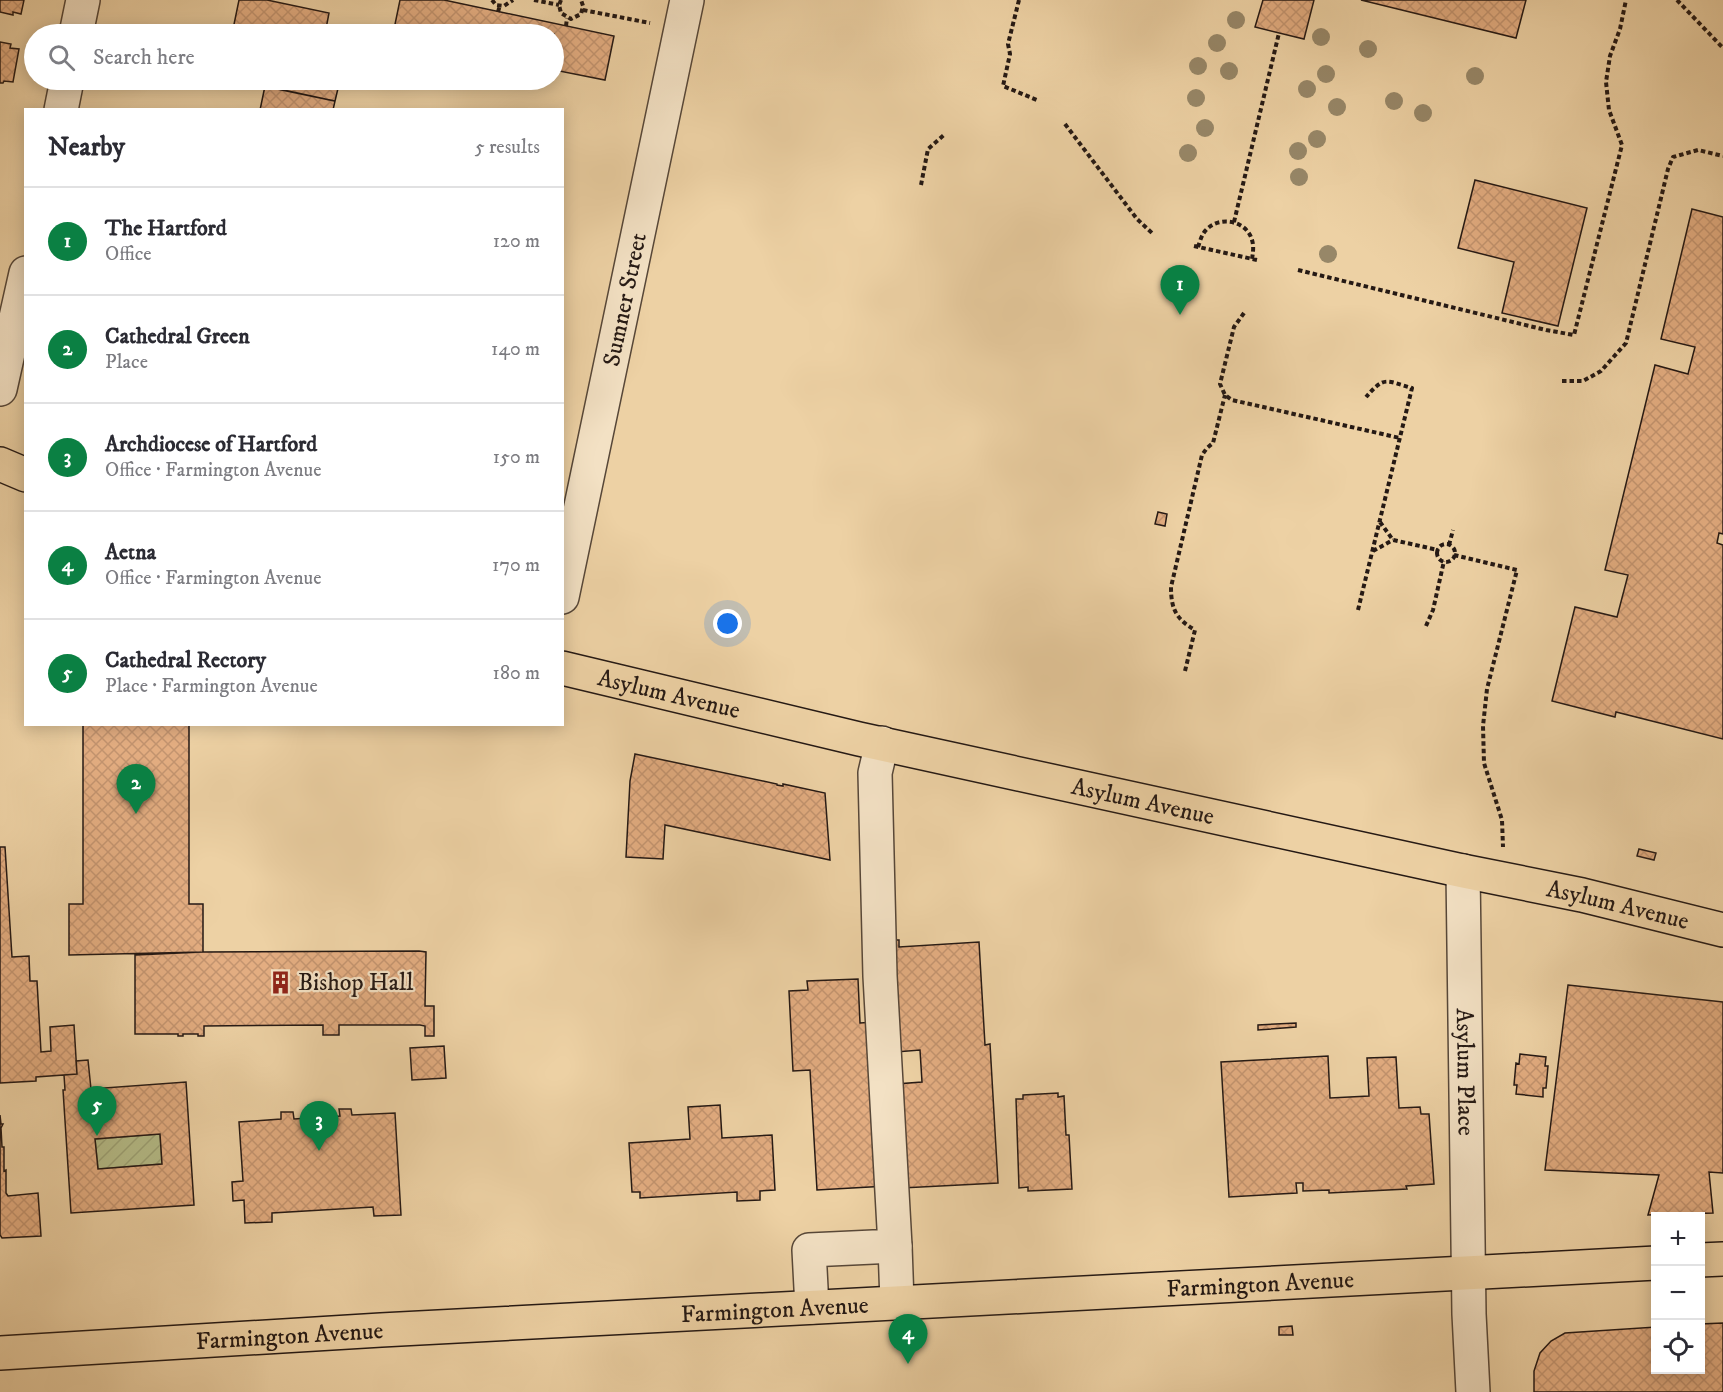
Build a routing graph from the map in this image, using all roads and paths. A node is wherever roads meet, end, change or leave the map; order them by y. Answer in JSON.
{"nodes":[{"id":1,"x":83,"y":0,"type":"edge"},
{"id":2,"x":492,"y":0,"type":"edge"},
{"id":3,"x":513,"y":0,"type":"edge"},
{"id":4,"x":534,"y":0,"type":"edge"},
{"id":5,"x":581,"y":0,"type":"edge"},
{"id":6,"x":1019,"y":0,"type":"edge"},
{"id":7,"x":1626,"y":0,"type":"edge"},
{"id":8,"x":1677,"y":0,"type":"edge"},
{"id":9,"x":560,"y":3,"type":"edge"},
{"id":10,"x":500,"y":5,"type":"junction"},
{"id":11,"x":583,"y":10,"type":"junction"},
{"id":12,"x":498,"y":12,"type":"dead end"},
{"id":13,"x":684,"y":14,"type":"edge"},
{"id":14,"x":567,"y":18,"type":"junction"},
{"id":15,"x":78,"y":24,"type":"edge"},
{"id":16,"x":566,"y":26,"type":"dead end"},
{"id":17,"x":1279,"y":33,"type":"dead end"},
{"id":18,"x":1723,"y":48,"type":"edge"},
{"id":19,"x":65,"y":90,"type":"edge"},
{"id":20,"x":1037,"y":100,"type":"dead end"},
{"id":21,"x":61,"y":108,"type":"edge"},
{"id":22,"x":1065,"y":124,"type":"dead end"},
{"id":23,"x":944,"y":135,"type":"dead end"},
{"id":24,"x":1723,"y":156,"type":"edge"},
{"id":25,"x":921,"y":185,"type":"dead end"},
{"id":26,"x":1234,"y":222,"type":"junction"},
{"id":27,"x":1152,"y":232,"type":"dead end"},
{"id":28,"x":1298,"y":270,"type":"dead end"},
{"id":29,"x":24,"y":282,"type":"edge"},
{"id":30,"x":1244,"y":313,"type":"dead end"},
{"id":31,"x":1563,"y":381,"type":"dead end"},
{"id":32,"x":0,"y":388,"type":"edge"},
{"id":33,"x":1225,"y":395,"type":"junction"},
{"id":34,"x":1366,"y":397,"type":"dead end"},
{"id":35,"x":1400,"y":438,"type":"junction"},
{"id":36,"x":0,"y":464,"type":"edge"},
{"id":37,"x":24,"y":474,"type":"edge"},
{"id":38,"x":1380,"y":521,"type":"junction"},
{"id":39,"x":1453,"y":530,"type":"dead end"},
{"id":40,"x":1393,"y":540,"type":"junction"},
{"id":41,"x":1449,"y":545,"type":"junction"},
{"id":42,"x":1438,"y":550,"type":"junction"},
{"id":43,"x":1373,"y":551,"type":"junction"},
{"id":44,"x":1454,"y":555,"type":"junction"},
{"id":45,"x":1444,"y":561,"type":"junction"},
{"id":46,"x":564,"y":587,"type":"edge"},
{"id":47,"x":1358,"y":610,"type":"dead end"},
{"id":48,"x":1426,"y":626,"type":"dead end"},
{"id":49,"x":564,"y":668,"type":"edge"},
{"id":50,"x":1185,"y":671,"type":"dead end"},
{"id":51,"x":882,"y":743,"type":"junction"},
{"id":52,"x":1503,"y":847,"type":"dead end"},
{"id":53,"x":1463,"y":871,"type":"junction"},
{"id":54,"x":1723,"y":930,"type":"edge"},
{"id":55,"x":895,"y":1246,"type":"junction"},
{"id":56,"x":1723,"y":1259,"type":"edge"},
{"id":57,"x":1705,"y":1260,"type":"edge"},
{"id":58,"x":1651,"y":1263,"type":"edge"},
{"id":59,"x":1469,"y":1272,"type":"junction"},
{"id":60,"x":897,"y":1302,"type":"junction"},
{"id":61,"x":812,"y":1307,"type":"junction"},
{"id":62,"x":0,"y":1353,"type":"edge"},
{"id":63,"x":1473,"y":1392,"type":"edge"}],
"edges":[{"from":1,"to":15,"type":"street"},
{"from":2,"to":10,"type":"path"},
{"from":3,"to":10,"type":"path"},
{"from":4,"to":9,"type":"path"},
{"from":5,"to":11,"type":"path"},
{"from":6,"to":20,"type":"path"},
{"from":7,"to":28,"type":"path"},
{"from":8,"to":18,"type":"path"},
{"from":9,"to":14,"type":"path"},
{"from":10,"to":12,"type":"path"},
{"from":11,"to":13,"type":"path"},
{"from":11,"to":14,"type":"path"},
{"from":13,"to":46,"type":"street","name":"Sumner Street"},
{"from":14,"to":16,"type":"path"},
{"from":17,"to":26,"type":"path"},
{"from":19,"to":21,"type":"street"},
{"from":22,"to":27,"type":"path"},
{"from":23,"to":25,"type":"path"},
{"from":24,"to":31,"type":"path"},
{"from":26,"to":26,"type":"path"},
{"from":29,"to":32,"type":"street"},
{"from":30,"to":33,"type":"path"},
{"from":33,"to":35,"type":"path"},
{"from":33,"to":50,"type":"path"},
{"from":34,"to":35,"type":"path"},
{"from":35,"to":38,"type":"path"},
{"from":36,"to":37,"type":"main road"},
{"from":38,"to":40,"type":"path"},
{"from":38,"to":43,"type":"path"},
{"from":39,"to":41,"type":"path"},
{"from":40,"to":42,"type":"path"},
{"from":40,"to":43,"type":"path"},
{"from":41,"to":42,"type":"path"},
{"from":41,"to":44,"type":"path"},
{"from":42,"to":45,"type":"path"},
{"from":43,"to":47,"type":"path"},
{"from":44,"to":45,"type":"path"},
{"from":44,"to":52,"type":"path"},
{"from":45,"to":48,"type":"path"},
{"from":49,"to":51,"type":"main road","name":"Asylum Avenue"},
{"from":51,"to":53,"type":"main road","name":"Asylum Avenue"},
{"from":51,"to":55,"type":"street"},
{"from":53,"to":54,"type":"main road","name":"Asylum Avenue"},
{"from":53,"to":59,"type":"street","name":"Asylum Place"},
{"from":55,"to":60,"type":"street"},
{"from":55,"to":61,"type":"street"},
{"from":56,"to":57,"type":"main road"},
{"from":58,"to":59,"type":"main road","name":"Farmington Avenue"},
{"from":59,"to":60,"type":"main road","name":"Farmington Avenue"},
{"from":59,"to":63,"type":"street","name":"Asylum Place"},
{"from":60,"to":61,"type":"main road","name":"Farmington Avenue"},
{"from":61,"to":62,"type":"main road","name":"Farmington Avenue"}]}
